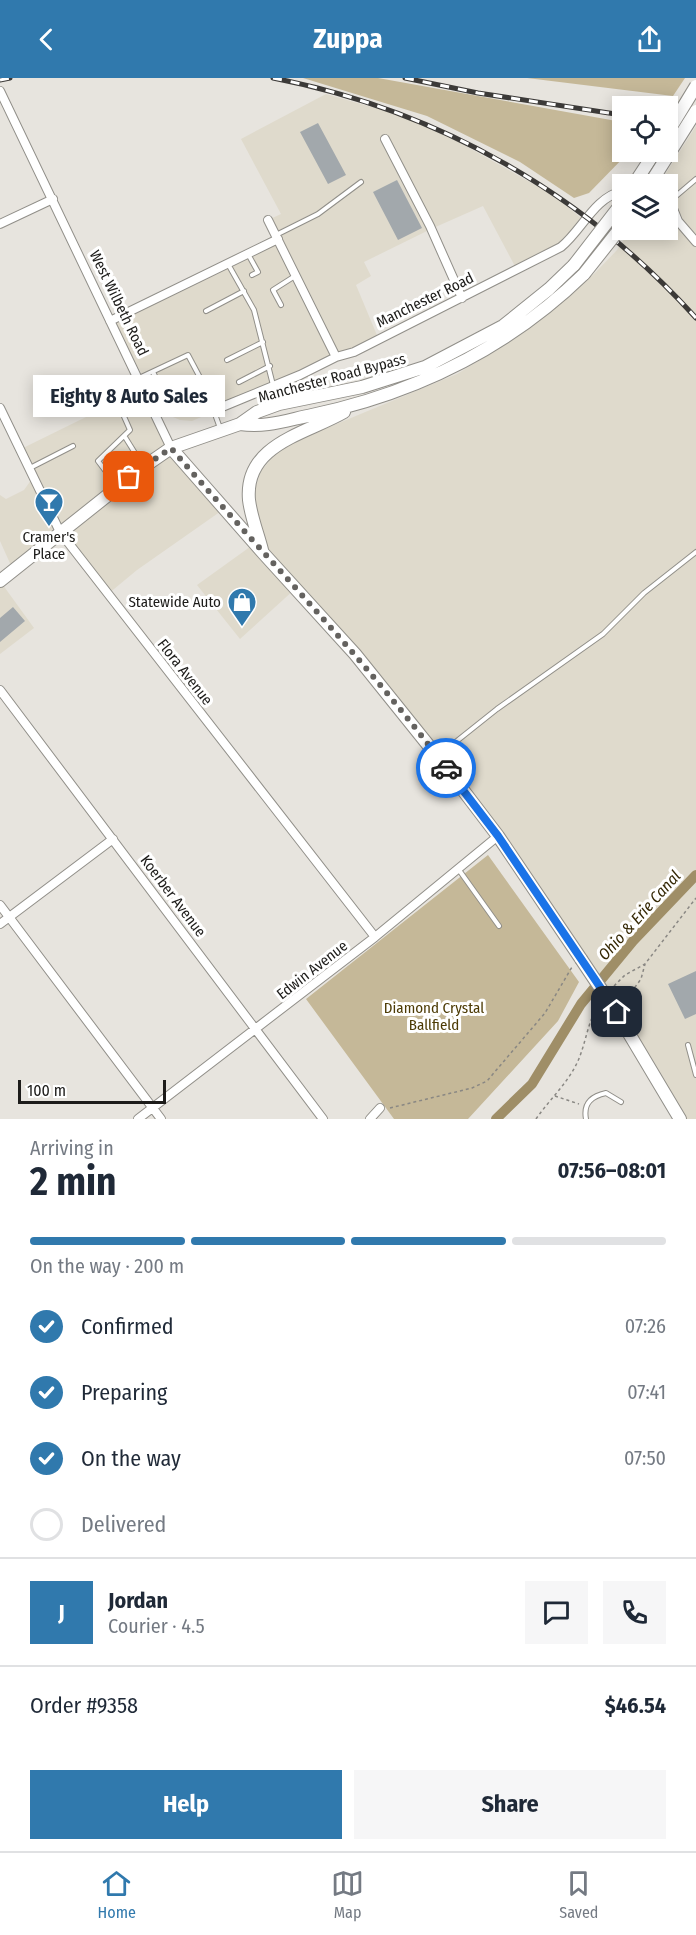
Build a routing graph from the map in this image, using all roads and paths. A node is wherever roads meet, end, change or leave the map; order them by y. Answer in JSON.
{"nodes":[{"id":1,"x":696,"y":86,"type":"edge"},
{"id":2,"x":0,"y":92,"type":"edge"},
{"id":3,"x":696,"y":111,"type":"edge"},
{"id":4,"x":678,"y":116,"type":"edge"},
{"id":5,"x":385,"y":139,"type":"dead end"},
{"id":6,"x":656,"y":174,"type":"edge"},
{"id":7,"x":696,"y":179,"type":"edge"},
{"id":8,"x":361,"y":182,"type":"dead end"},
{"id":9,"x":678,"y":194,"type":"edge"},
{"id":10,"x":612,"y":196,"type":"edge"},
{"id":11,"x":53,"y":199,"type":"junction"},
{"id":12,"x":612,"y":216,"type":"edge"},
{"id":13,"x":268,"y":220,"type":"dead end"},
{"id":14,"x":678,"y":221,"type":"edge"},
{"id":15,"x":0,"y":224,"type":"edge"},
{"id":16,"x":277,"y":237,"type":"junction"},
{"id":17,"x":612,"y":239,"type":"edge"},
{"id":18,"x":696,"y":242,"type":"edge"},
{"id":19,"x":248,"y":254,"type":"junction"},
{"id":20,"x":228,"y":263,"type":"junction"},
{"id":21,"x":252,"y":275,"type":"dead end"},
{"id":22,"x":296,"y":275,"type":"junction"},
{"id":23,"x":244,"y":291,"type":"junction"},
{"id":24,"x":462,"y":298,"type":"junction"},
{"id":25,"x":281,"y":305,"type":"dead end"},
{"id":26,"x":206,"y":311,"type":"dead end"},
{"id":27,"x":110,"y":321,"type":"junction"},
{"id":28,"x":262,"y":342,"type":"junction"},
{"id":29,"x":336,"y":357,"type":"junction"},
{"id":30,"x":227,"y":360,"type":"dead end"},
{"id":31,"x":270,"y":366,"type":"junction"},
{"id":32,"x":153,"y":372,"type":"junction"},
{"id":33,"x":138,"y":379,"type":"junction"},
{"id":34,"x":239,"y":382,"type":"dead end"},
{"id":35,"x":205,"y":387,"type":"junction"},
{"id":36,"x":274,"y":387,"type":"junction"},
{"id":37,"x":357,"y":405,"type":"junction"},
{"id":38,"x":222,"y":407,"type":"dead end"},
{"id":39,"x":0,"y":408,"type":"edge"},
{"id":40,"x":122,"y":412,"type":"dead end"},
{"id":41,"x":240,"y":424,"type":"junction"},
{"id":42,"x":221,"y":431,"type":"junction"},
{"id":43,"x":125,"y":436,"type":"junction"},
{"id":44,"x":74,"y":446,"type":"dead end"},
{"id":45,"x":171,"y":448,"type":"junction"},
{"id":46,"x":143,"y":466,"type":"junction"},
{"id":47,"x":30,"y":468,"type":"junction"},
{"id":48,"x":117,"y":487,"type":"junction"},
{"id":49,"x":60,"y":532,"type":"junction"},
{"id":50,"x":696,"y":552,"type":"edge"},
{"id":51,"x":264,"y":554,"type":"junction"},
{"id":52,"x":0,"y":581,"type":"edge"},
{"id":53,"x":0,"y":690,"type":"edge"},
{"id":54,"x":438,"y":756,"type":"junction"},
{"id":55,"x":498,"y":836,"type":"junction"},
{"id":56,"x":113,"y":839,"type":"junction"},
{"id":57,"x":459,"y":870,"type":"junction"},
{"id":58,"x":696,"y":898,"type":"edge"},
{"id":59,"x":0,"y":905,"type":"edge"},
{"id":60,"x":9,"y":917,"type":"junction"},
{"id":61,"x":0,"y":924,"type":"edge"},
{"id":62,"x":499,"y":926,"type":"dead end"},
{"id":63,"x":375,"y":938,"type":"junction"},
{"id":64,"x":581,"y":959,"type":"junction"},
{"id":65,"x":645,"y":964,"type":"junction"},
{"id":66,"x":630,"y":972,"type":"dead end"},
{"id":67,"x":616,"y":1011,"type":"junction"},
{"id":68,"x":256,"y":1030,"type":"junction"},
{"id":69,"x":586,"y":1043,"type":"dead end"},
{"id":70,"x":688,"y":1045,"type":"dead end"},
{"id":71,"x":696,"y":1075,"type":"edge"},
{"id":72,"x":555,"y":1095,"type":"junction"},
{"id":73,"x":621,"y":1102,"type":"dead end"},
{"id":74,"x":585,"y":1107,"type":"junction"},
{"id":75,"x":153,"y":1108,"type":"junction"},
{"id":76,"x":380,"y":1108,"type":"joint"},
{"id":77,"x":138,"y":1119,"type":"edge"},
{"id":78,"x":161,"y":1119,"type":"edge"},
{"id":79,"x":323,"y":1119,"type":"edge"},
{"id":80,"x":370,"y":1119,"type":"edge"},
{"id":81,"x":536,"y":1119,"type":"edge"},
{"id":82,"x":586,"y":1119,"type":"edge"},
{"id":83,"x":680,"y":1119,"type":"edge"}],
"edges":[{"from":1,"to":4,"type":"main road","bridge":true},
{"from":2,"to":11,"type":"street","name":"West Wilbeth Road"},
{"from":3,"to":6,"type":"main road","bridge":true},
{"from":5,"to":24,"type":"street"},
{"from":7,"to":9,"type":"lane"},
{"from":8,"to":16,"type":"lane"},
{"from":10,"to":24,"type":"street","name":"Manchester Road"},
{"from":11,"to":15,"type":"street"},
{"from":11,"to":27,"type":"street","name":"West Wilbeth Road"},
{"from":12,"to":41,"type":"main road","name":"Manchester Road Bypass","bridge":true},
{"from":13,"to":16,"type":"street"},
{"from":14,"to":18,"type":"street"},
{"from":16,"to":19,"type":"street"},
{"from":16,"to":22,"type":"street"},
{"from":17,"to":37,"type":"main road","name":"Manchester Road Bypass","bridge":true},
{"from":19,"to":20,"type":"street"},
{"from":19,"to":21,"type":"lane"},
{"from":20,"to":23,"type":"lane"},
{"from":20,"to":27,"type":"street"},
{"from":22,"to":25,"type":"lane"},
{"from":22,"to":29,"type":"street"},
{"from":23,"to":26,"type":"lane"},
{"from":23,"to":28,"type":"lane"},
{"from":24,"to":29,"type":"street","name":"Manchester Road"},
{"from":27,"to":33,"type":"street","name":"West Wilbeth Road"},
{"from":28,"to":30,"type":"lane"},
{"from":28,"to":31,"type":"lane"},
{"from":29,"to":36,"type":"street","name":"Manchester Road"},
{"from":31,"to":34,"type":"lane"},
{"from":31,"to":36,"type":"lane"},
{"from":32,"to":33,"type":"lane"},
{"from":32,"to":35,"type":"lane"},
{"from":32,"to":35,"type":"lane"},
{"from":33,"to":45,"type":"street","name":"West Wilbeth Road"},
{"from":35,"to":42,"type":"lane"},
{"from":36,"to":38,"type":"street","name":"Manchester Road"},
{"from":37,"to":41,"type":"main road","name":"Manchester Road Bypass"},
{"from":37,"to":51,"type":"main road"},
{"from":39,"to":47,"type":"street","name":"Flora Avenue"},
{"from":40,"to":43,"type":"lane"},
{"from":41,"to":42,"type":"main road","name":"Manchester Road Bypass"},
{"from":42,"to":45,"type":"main road","name":"Manchester Road Bypass"},
{"from":43,"to":46,"type":"lane"},
{"from":43,"to":48,"type":"lane"},
{"from":44,"to":47,"type":"lane"},
{"from":45,"to":46,"type":"main road"},
{"from":45,"to":51,"type":"main road","name":"West Wilbeth Road"},
{"from":46,"to":48,"type":"main road"},
{"from":47,"to":49,"type":"street","name":"Flora Avenue"},
{"from":48,"to":49,"type":"main road"},
{"from":49,"to":52,"type":"main road"},
{"from":49,"to":63,"type":"street","name":"Flora Avenue"},
{"from":50,"to":54,"type":"lane"},
{"from":51,"to":54,"type":"main road","name":"West Wilbeth Road"},
{"from":53,"to":56,"type":"street","name":"Koerber Avenue"},
{"from":54,"to":55,"type":"main road","name":"West Wilbeth Road"},
{"from":55,"to":57,"type":"street","name":"Edwin Avenue"},
{"from":55,"to":64,"type":"main road","name":"West Wilbeth Road"},
{"from":56,"to":60,"type":"street"},
{"from":56,"to":68,"type":"street","name":"Koerber Avenue"},
{"from":57,"to":62,"type":"lane"},
{"from":57,"to":63,"type":"street","name":"Edwin Avenue"},
{"from":58,"to":65,"type":"path"},
{"from":59,"to":60,"type":"street"},
{"from":60,"to":61,"type":"street"},
{"from":60,"to":75,"type":"street"},
{"from":63,"to":68,"type":"street","name":"Edwin Avenue"},
{"from":64,"to":67,"type":"main road","name":"West Wilbeth Road","bridge":true},
{"from":64,"to":76,"type":"path"},
{"from":65,"to":66,"type":"path"},
{"from":65,"to":67,"type":"path"},
{"from":67,"to":83,"type":"main road","name":"West Wilbeth Road"},
{"from":68,"to":75,"type":"street","name":"Edwin Avenue"},
{"from":68,"to":79,"type":"street","name":"Koerber Avenue"},
{"from":69,"to":72,"type":"path"},
{"from":70,"to":71,"type":"lane"},
{"from":72,"to":74,"type":"path"},
{"from":72,"to":81,"type":"path"},
{"from":73,"to":74,"type":"lane"},
{"from":74,"to":82,"type":"lane"},
{"from":75,"to":77,"type":"street","name":"Edwin Avenue"},
{"from":75,"to":78,"type":"street"},
{"from":76,"to":80,"type":"street"}]}
